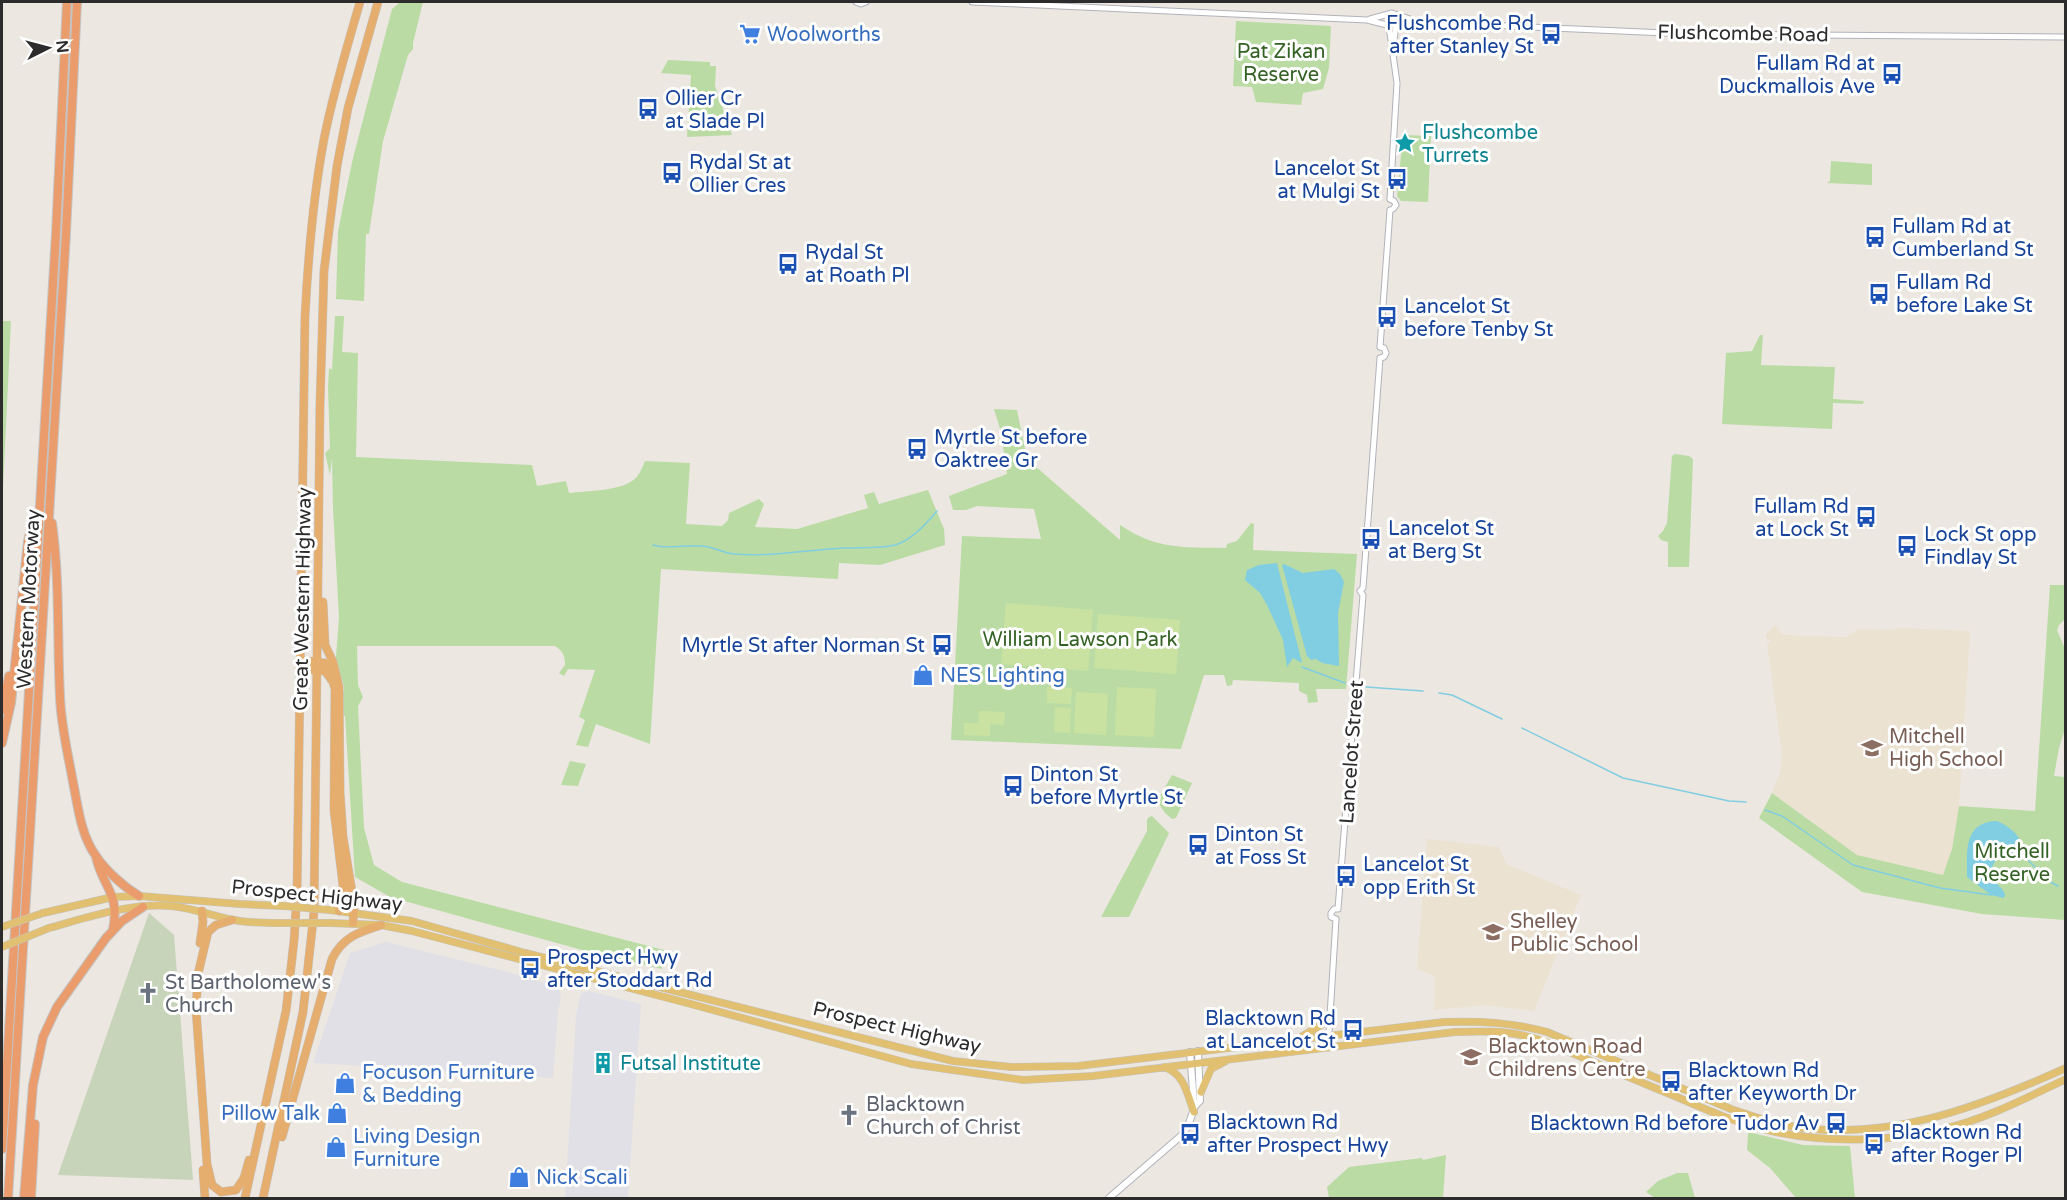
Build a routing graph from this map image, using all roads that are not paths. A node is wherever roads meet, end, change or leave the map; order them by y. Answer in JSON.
{"nodes":[{"id":1,"x":68,"y":2,"type":"edge"},
{"id":2,"x":77,"y":2,"type":"edge"},
{"id":3,"x":360,"y":2,"type":"edge"},
{"id":4,"x":378,"y":2,"type":"edge"},
{"id":5,"x":856,"y":2,"type":"edge"},
{"id":6,"x":866,"y":2,"type":"edge"},
{"id":7,"x":971,"y":2,"type":"edge"},
{"id":8,"x":1389,"y":14,"type":"junction"},
{"id":9,"x":1397,"y":15,"type":"junction"},
{"id":10,"x":1367,"y":20,"type":"junction"},
{"id":11,"x":1421,"y":22,"type":"junction"},
{"id":12,"x":1388,"y":25,"type":"junction"},
{"id":13,"x":1397,"y":25,"type":"junction"},
{"id":14,"x":2066,"y":37,"type":"edge"},
{"id":15,"x":1392,"y":52,"type":"junction"},
{"id":16,"x":40,"y":493,"type":"junction"},
{"id":17,"x":50,"y":505,"type":"junction"},
{"id":18,"x":319,"y":549,"type":"junction"},
{"id":19,"x":15,"y":652,"type":"junction"},
{"id":20,"x":299,"y":665,"type":"junction"},
{"id":21,"x":317,"y":666,"type":"junction"},
{"id":22,"x":335,"y":670,"type":"junction"},
{"id":23,"x":317,"y":688,"type":"junction"},
{"id":24,"x":333,"y":699,"type":"junction"},
{"id":25,"x":2,"y":710,"type":"edge"},
{"id":26,"x":2,"y":743,"type":"edge"},
{"id":27,"x":96,"y":856,"type":"junction"},
{"id":28,"x":140,"y":896,"type":"junction"},
{"id":29,"x":113,"y":897,"type":"junction"},
{"id":30,"x":143,"y":907,"type":"junction"},
{"id":31,"x":116,"y":910,"type":"junction"},
{"id":32,"x":202,"y":911,"type":"junction"},
{"id":33,"x":339,"y":911,"type":"junction"},
{"id":34,"x":354,"y":913,"type":"junction"},
{"id":35,"x":232,"y":920,"type":"junction"},
{"id":36,"x":353,"y":923,"type":"junction"},
{"id":37,"x":381,"y":925,"type":"junction"},
{"id":38,"x":2,"y":927,"type":"edge"},
{"id":39,"x":112,"y":931,"type":"junction"},
{"id":40,"x":2,"y":947,"type":"edge"},
{"id":41,"x":1330,"y":1015,"type":"junction"},
{"id":42,"x":1329,"y":1036,"type":"junction"},
{"id":43,"x":1296,"y":1040,"type":"junction"},
{"id":44,"x":1328,"y":1048,"type":"junction"},
{"id":45,"x":1194,"y":1052,"type":"junction"},
{"id":46,"x":1228,"y":1059,"type":"junction"},
{"id":47,"x":1195,"y":1063,"type":"junction"},
{"id":48,"x":1163,"y":1067,"type":"junction"},
{"id":49,"x":2063,"y":1069,"type":"edge"},
{"id":50,"x":2066,"y":1079,"type":"edge"},
{"id":51,"x":33,"y":1085,"type":"junction"},
{"id":52,"x":1201,"y":1092,"type":"junction"},
{"id":53,"x":1194,"y":1109,"type":"junction"},
{"id":54,"x":264,"y":1115,"type":"junction"},
{"id":55,"x":2,"y":1149,"type":"edge"},
{"id":56,"x":268,"y":1177,"type":"junction"},
{"id":57,"x":8,"y":1198,"type":"edge"},
{"id":58,"x":24,"y":1198,"type":"edge"},
{"id":59,"x":31,"y":1198,"type":"edge"},
{"id":60,"x":205,"y":1198,"type":"edge"},
{"id":61,"x":245,"y":1198,"type":"edge"},
{"id":62,"x":263,"y":1198,"type":"edge"},
{"id":63,"x":1109,"y":1198,"type":"edge"}],
"edges":[{"from":1,"to":16,"type":"highway","name":"Western Motorway"},
{"from":2,"to":17,"type":"highway","name":"Western Motorway"},
{"from":3,"to":20,"type":"highway","name":"Great Western Highway"},
{"from":4,"to":18,"type":"highway","name":"Great Western Highway"},
{"from":5,"to":6,"type":"street"},
{"from":7,"to":10,"type":"street"},
{"from":8,"to":9,"type":"street"},
{"from":8,"to":10,"type":"street"},
{"from":8,"to":12,"type":"street"},
{"from":9,"to":11,"type":"street","name":"Flushcombe Road"},
{"from":9,"to":13,"type":"street"},
{"from":10,"to":12,"type":"street"},
{"from":11,"to":13,"type":"street","name":"Flushcombe Road"},
{"from":11,"to":14,"type":"street","name":"Flushcombe Road"},
{"from":12,"to":13,"type":"street"},
{"from":12,"to":15,"type":"street"},
{"from":13,"to":15,"type":"street"},
{"from":15,"to":41,"type":"street","name":"Lancelot Street"},
{"from":16,"to":19,"type":"highway"},
{"from":16,"to":55,"type":"highway","name":"Western Motorway"},
{"from":17,"to":27,"type":"highway"},
{"from":17,"to":57,"type":"highway","name":"Western Motorway"},
{"from":18,"to":21,"type":"highway","name":"Great Western Highway"},
{"from":18,"to":22,"type":"highway"},
{"from":19,"to":25,"type":"highway"},
{"from":19,"to":26,"type":"highway"},
{"from":20,"to":21,"type":"highway"},
{"from":20,"to":54,"type":"highway","name":"Great Western Highway"},
{"from":21,"to":22,"type":"highway"},
{"from":21,"to":23,"type":"highway","name":"Great Western Highway"},
{"from":21,"to":24,"type":"highway"},
{"from":22,"to":34,"type":"highway"},
{"from":23,"to":24,"type":"highway"},
{"from":23,"to":56,"type":"highway","name":"Great Western Highway"},
{"from":24,"to":33,"type":"highway"},
{"from":27,"to":28,"type":"highway"},
{"from":27,"to":29,"type":"highway"},
{"from":28,"to":29,"type":"main road","name":"Prospect Highway"},
{"from":28,"to":33,"type":"main road","name":"Prospect Highway","bridge":true},
{"from":29,"to":31,"type":"highway"},
{"from":29,"to":38,"type":"main road","name":"Prospect Highway","bridge":true},
{"from":30,"to":31,"type":"main road","name":"Prospect Highway"},
{"from":30,"to":32,"type":"main road","name":"Prospect Highway"},
{"from":30,"to":39,"type":"highway"},
{"from":31,"to":39,"type":"highway"},
{"from":31,"to":40,"type":"main road","name":"Prospect Highway","bridge":true},
{"from":32,"to":35,"type":"main road","name":"Prospect Highway"},
{"from":32,"to":60,"type":"highway"},
{"from":33,"to":34,"type":"main road","name":"Prospect Highway"},
{"from":34,"to":36,"type":"highway"},
{"from":34,"to":45,"type":"main road","name":"Prospect Highway"},
{"from":35,"to":36,"type":"main road","name":"Prospect Highway","bridge":true},
{"from":35,"to":54,"type":"highway"},
{"from":36,"to":37,"type":"main road","name":"Prospect Highway"},
{"from":37,"to":48,"type":"main road","name":"Prospect Highway"},
{"from":37,"to":56,"type":"highway"},
{"from":39,"to":51,"type":"highway"},
{"from":41,"to":42,"type":"street"},
{"from":41,"to":43,"type":"main road"},
{"from":42,"to":43,"type":"main road","name":"Prospect Highway"},
{"from":42,"to":44,"type":"street"},
{"from":42,"to":49,"type":"main road","name":"Prospect Highway"},
{"from":43,"to":45,"type":"main road","name":"Prospect Highway"},
{"from":44,"to":46,"type":"main road","name":"Prospect Highway"},
{"from":44,"to":50,"type":"main road","name":"Prospect Highway"},
{"from":45,"to":47,"type":"main road"},
{"from":46,"to":47,"type":"main road","name":"Prospect Highway"},
{"from":46,"to":52,"type":"main road"},
{"from":47,"to":48,"type":"main road","name":"Prospect Highway"},
{"from":47,"to":52,"type":"main road"},
{"from":47,"to":53,"type":"main road"},
{"from":48,"to":53,"type":"main road"},
{"from":51,"to":58,"type":"highway"},
{"from":51,"to":59,"type":"highway"},
{"from":52,"to":53,"type":"main road"},
{"from":53,"to":63,"type":"main road"},
{"from":54,"to":61,"type":"highway","name":"Great Western Highway"},
{"from":56,"to":62,"type":"highway","name":"Great Western Highway"}]}
